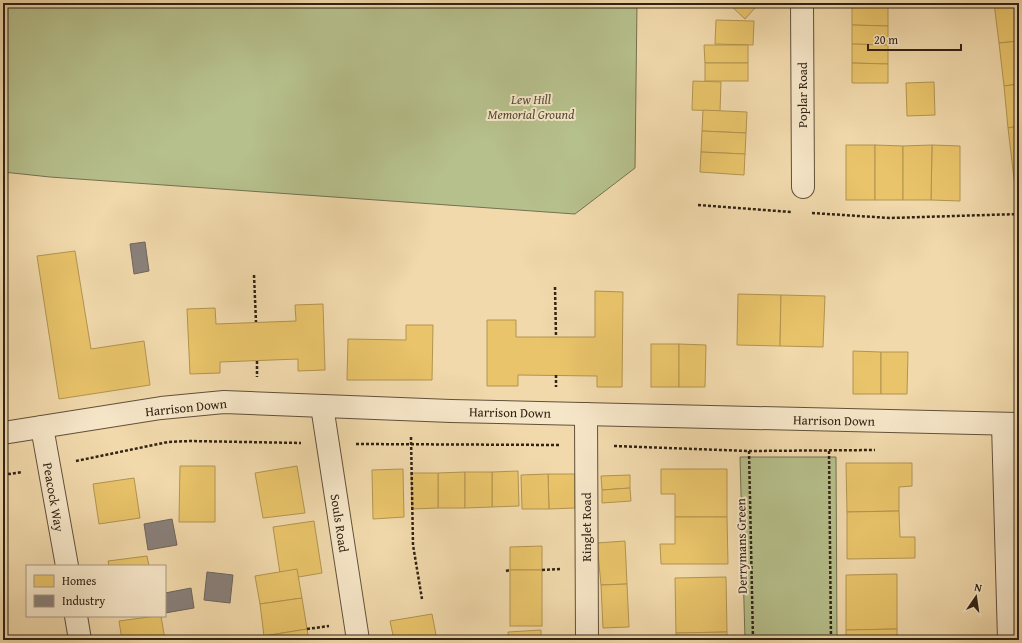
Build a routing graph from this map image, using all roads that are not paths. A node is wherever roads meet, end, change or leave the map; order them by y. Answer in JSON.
{"nodes":[{"id":1,"x":802,"y":3,"type":"edge"},
{"id":2,"x":803,"y":187,"type":"road end"},
{"id":3,"x":322,"y":406,"type":"junction"},
{"id":4,"x":586,"y":414,"type":"junction"},
{"id":5,"x":1011,"y":424,"type":"edge"},
{"id":6,"x":42,"y":427,"type":"junction"},
{"id":7,"x":3,"y":433,"type":"edge"},
{"id":8,"x":67,"y":565,"type":"edge"},
{"id":9,"x":76,"y":617,"type":"edge"},
{"id":10,"x":80,"y":640,"type":"edge"},
{"id":11,"x":358,"y":640,"type":"edge"},
{"id":12,"x":587,"y":640,"type":"edge"},
{"id":13,"x":1009,"y":640,"type":"edge"}],
"edges":[{"from":1,"to":2,"type":"street","name":"Poplar Road"},
{"from":3,"to":4,"type":"street","name":"Harrison Down"},
{"from":3,"to":6,"type":"street","name":"Harrison Down"},
{"from":3,"to":11,"type":"street","name":"Souls Road"},
{"from":4,"to":5,"type":"street","name":"Harrison Down"},
{"from":4,"to":12,"type":"street","name":"Ringlet Road"},
{"from":5,"to":13,"type":"street"},
{"from":6,"to":7,"type":"street","name":"Harrison Down"},
{"from":6,"to":8,"type":"street","name":"Peacock Way"},
{"from":9,"to":10,"type":"street"}]}
